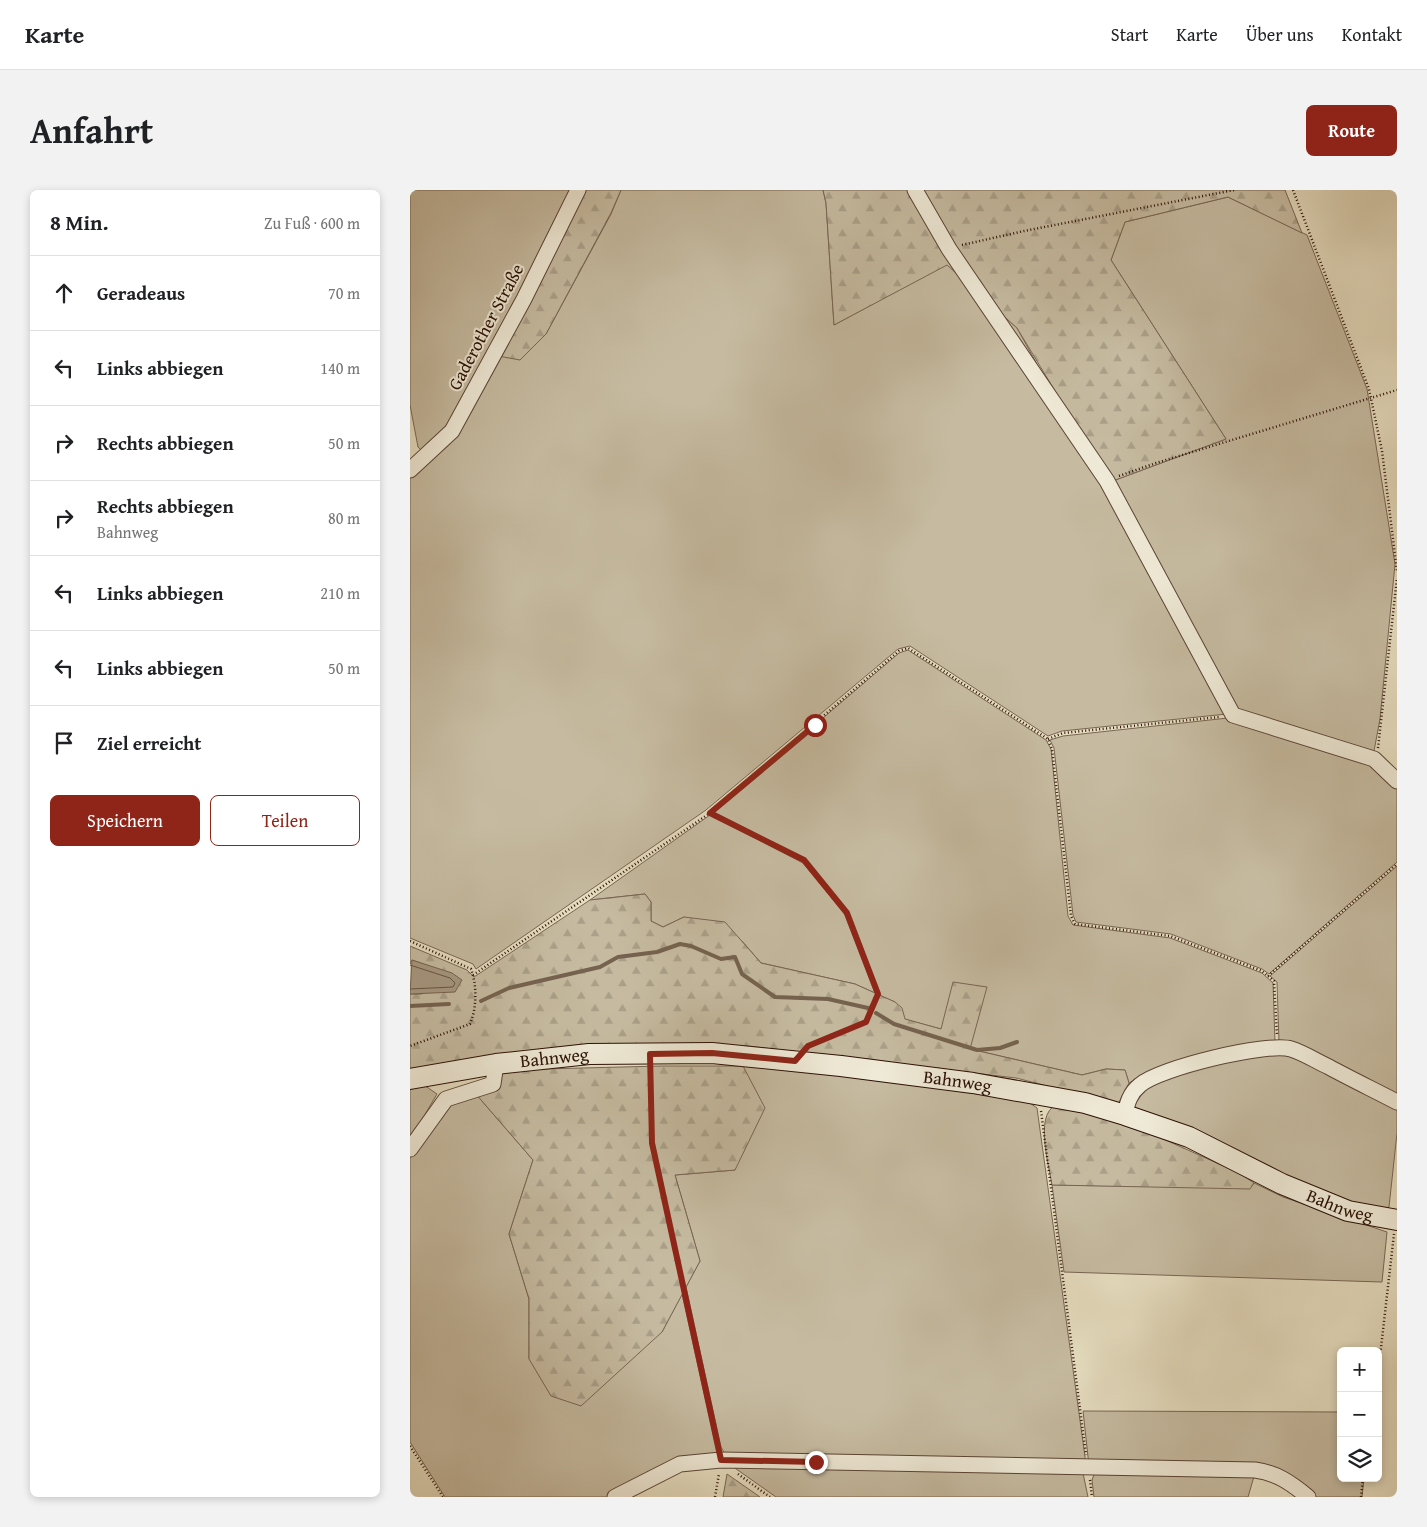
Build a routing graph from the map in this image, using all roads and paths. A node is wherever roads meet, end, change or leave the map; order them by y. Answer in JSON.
{"nodes":[{"id":1,"x":578,"y":190,"type":"edge"},
{"id":2,"x":915,"y":190,"type":"edge"},
{"id":3,"x":1234,"y":190,"type":"edge"},
{"id":4,"x":1293,"y":190,"type":"edge"},
{"id":5,"x":949,"y":249,"type":"junction"},
{"id":6,"x":1397,"y":390,"type":"edge"},
{"id":7,"x":1371,"y":398,"type":"junction"},
{"id":8,"x":410,"y":470,"type":"edge"},
{"id":9,"x":1107,"y":481,"type":"junction"},
{"id":10,"x":1397,"y":571,"type":"edge"},
{"id":11,"x":1397,"y":578,"type":"edge"},
{"id":12,"x":1233,"y":715,"type":"junction"},
{"id":13,"x":1048,"y":739,"type":"junction"},
{"id":14,"x":1374,"y":759,"type":"junction"},
{"id":15,"x":1397,"y":781,"type":"edge"},
{"id":16,"x":710,"y":813,"type":"junction"},
{"id":17,"x":1397,"y":864,"type":"edge"},
{"id":18,"x":410,"y":941,"type":"edge"},
{"id":19,"x":474,"y":975,"type":"junction"},
{"id":20,"x":1268,"y":976,"type":"junction"},
{"id":21,"x":410,"y":1046,"type":"edge"},
{"id":22,"x":1277,"y":1047,"type":"junction"},
{"id":23,"x":650,"y":1054,"type":"junction"},
{"id":24,"x":795,"y":1061,"type":"junction"},
{"id":25,"x":496,"y":1064,"type":"junction"},
{"id":26,"x":410,"y":1079,"type":"edge"},
{"id":27,"x":1040,"y":1094,"type":"junction"},
{"id":28,"x":1397,"y":1102,"type":"edge"},
{"id":29,"x":1125,"y":1115,"type":"junction"},
{"id":30,"x":410,"y":1149,"type":"edge"},
{"id":31,"x":1396,"y":1220,"type":"edge"},
{"id":32,"x":1381,"y":1347,"type":"edge"},
{"id":33,"x":410,"y":1446,"type":"edge"},
{"id":34,"x":721,"y":1460,"type":"junction"},
{"id":35,"x":1088,"y":1467,"type":"junction"},
{"id":36,"x":1363,"y":1482,"type":"edge"},
{"id":37,"x":443,"y":1497,"type":"edge"},
{"id":38,"x":615,"y":1497,"type":"edge"},
{"id":39,"x":715,"y":1497,"type":"edge"},
{"id":40,"x":770,"y":1497,"type":"edge"},
{"id":41,"x":1092,"y":1497,"type":"edge"},
{"id":42,"x":1308,"y":1497,"type":"edge"},
{"id":43,"x":1361,"y":1497,"type":"edge"}],
"edges":[{"from":1,"to":8,"type":"street","name":"Gaderother Straße"},
{"from":2,"to":5,"type":"street"},
{"from":3,"to":5,"type":"path"},
{"from":4,"to":7,"type":"path"},
{"from":5,"to":9,"type":"street"},
{"from":6,"to":7,"type":"path"},
{"from":7,"to":9,"type":"path"},
{"from":7,"to":10,"type":"path"},
{"from":9,"to":12,"type":"street"},
{"from":11,"to":14,"type":"path"},
{"from":12,"to":13,"type":"path"},
{"from":12,"to":14,"type":"street"},
{"from":13,"to":16,"type":"path"},
{"from":13,"to":20,"type":"path"},
{"from":14,"to":15,"type":"street"},
{"from":16,"to":19,"type":"path"},
{"from":16,"to":24,"type":"path"},
{"from":17,"to":20,"type":"path"},
{"from":18,"to":19,"type":"path"},
{"from":19,"to":21,"type":"path"},
{"from":20,"to":22,"type":"path"},
{"from":22,"to":28,"type":"street"},
{"from":22,"to":29,"type":"street"},
{"from":23,"to":24,"type":"main road","name":"Bahnweg"},
{"from":23,"to":25,"type":"main road","name":"Bahnweg"},
{"from":23,"to":34,"type":"path"},
{"from":24,"to":27,"type":"main road","name":"Bahnweg"},
{"from":25,"to":26,"type":"main road","name":"Bahnweg"},
{"from":25,"to":30,"type":"street"},
{"from":27,"to":29,"type":"main road","name":"Bahnweg"},
{"from":27,"to":35,"type":"path"},
{"from":29,"to":31,"type":"main road","name":"Bahnweg"},
{"from":31,"to":32,"type":"path"},
{"from":33,"to":37,"type":"path"},
{"from":34,"to":35,"type":"street"},
{"from":34,"to":38,"type":"street"},
{"from":34,"to":39,"type":"path"},
{"from":34,"to":40,"type":"path"},
{"from":35,"to":41,"type":"path"},
{"from":35,"to":42,"type":"street"},
{"from":36,"to":43,"type":"path"}]}
